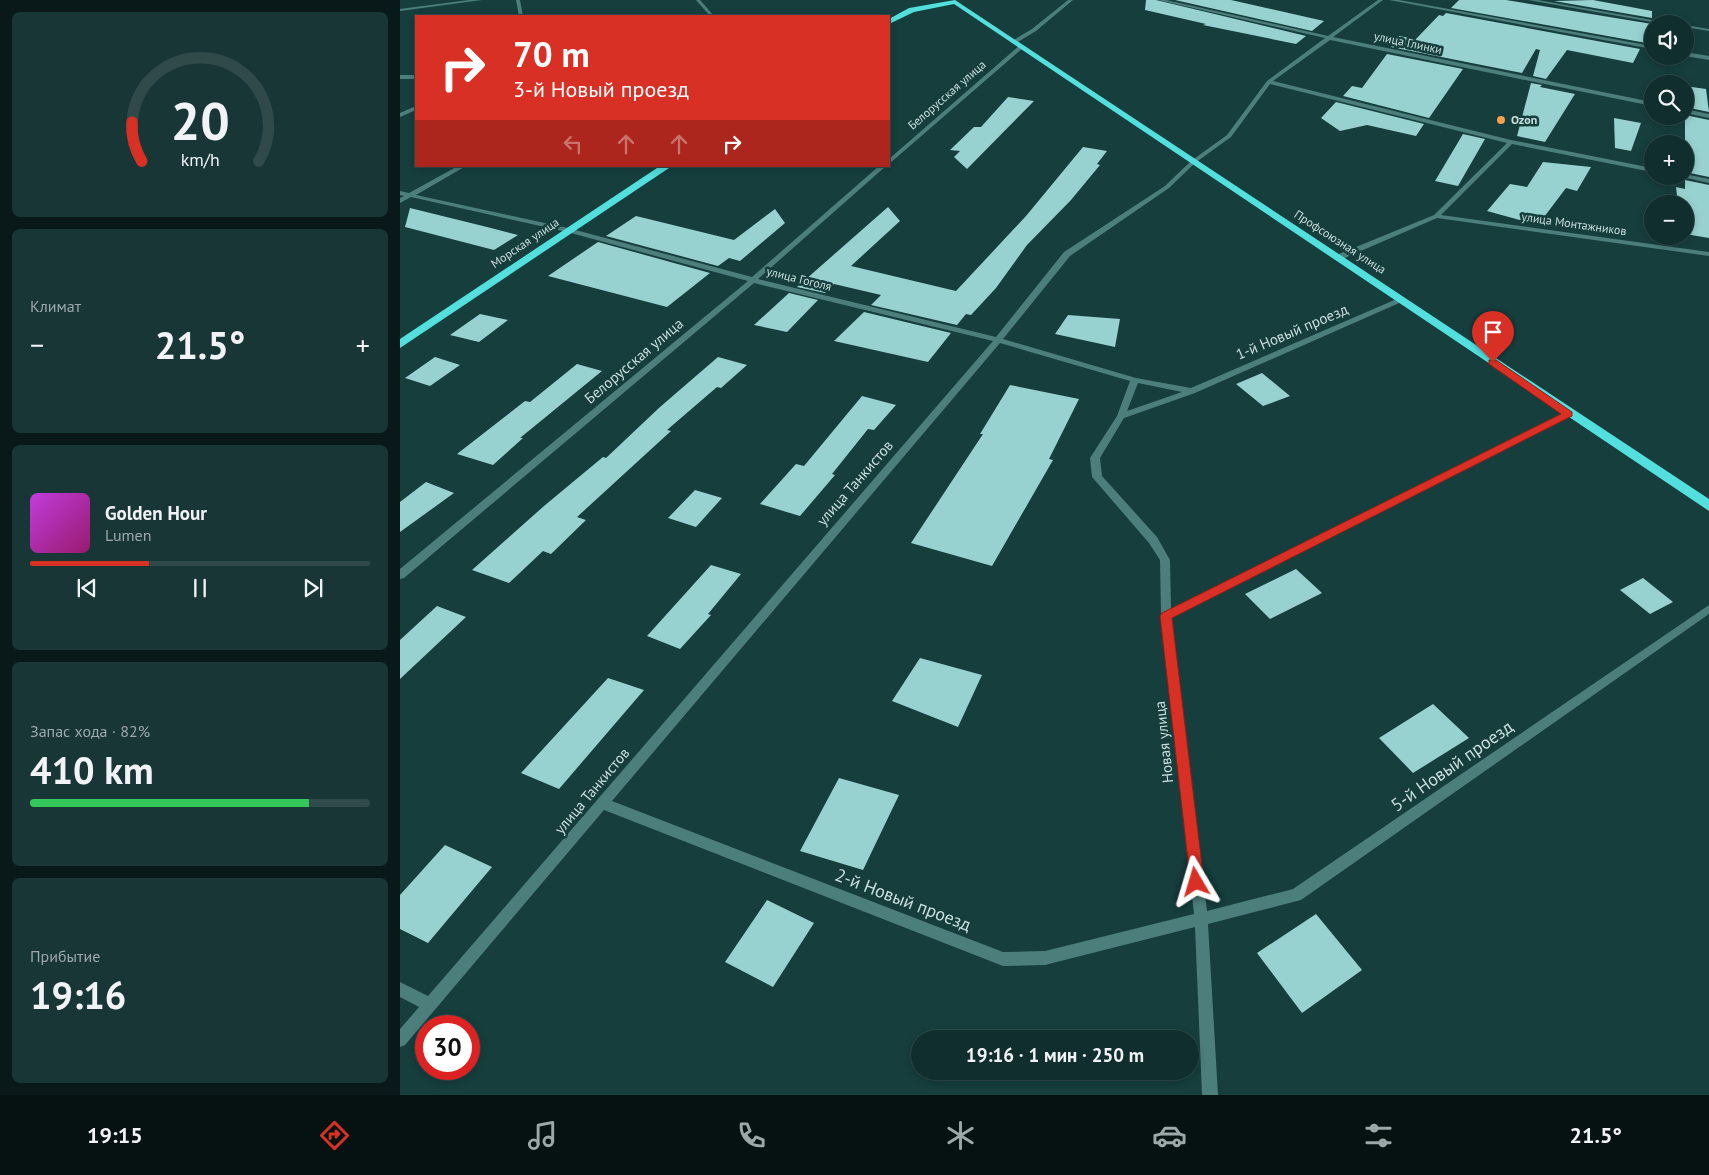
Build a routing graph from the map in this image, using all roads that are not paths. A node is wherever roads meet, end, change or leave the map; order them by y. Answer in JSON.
{"nodes":[{"id":1,"x":480,"y":0,"type":"edge"},
{"id":2,"x":518,"y":0,"type":"edge"},
{"id":3,"x":698,"y":0,"type":"edge"},
{"id":4,"x":1071,"y":0,"type":"edge"},
{"id":5,"x":1160,"y":0,"type":"edge"},
{"id":6,"x":1381,"y":0,"type":"edge"},
{"id":7,"x":1392,"y":0,"type":"edge"},
{"id":8,"x":1530,"y":0,"type":"edge"},
{"id":9,"x":400,"y":10,"type":"edge"},
{"id":10,"x":520,"y":15,"type":"edge"},
{"id":11,"x":711,"y":15,"type":"edge"},
{"id":12,"x":1644,"y":19,"type":"edge"},
{"id":13,"x":890,"y":21,"type":"edge"},
{"id":14,"x":1694,"y":28,"type":"edge"},
{"id":15,"x":1709,"y":30,"type":"edge"},
{"id":16,"x":1330,"y":38,"type":"junction"},
{"id":17,"x":1017,"y":44,"type":"junction"},
{"id":18,"x":1644,"y":47,"type":"edge"},
{"id":19,"x":1694,"y":56,"type":"edge"},
{"id":20,"x":1709,"y":58,"type":"edge"},
{"id":21,"x":400,"y":77,"type":"edge"},
{"id":22,"x":415,"y":77,"type":"edge"},
{"id":23,"x":1269,"y":82,"type":"junction"},
{"id":24,"x":1644,"y":102,"type":"edge"},
{"id":25,"x":415,"y":108,"type":"edge"},
{"id":26,"x":1694,"y":113,"type":"edge"},
{"id":27,"x":400,"y":115,"type":"edge"},
{"id":28,"x":1709,"y":116,"type":"edge"},
{"id":29,"x":1511,"y":142,"type":"junction"},
{"id":30,"x":890,"y":161,"type":"edge"},
{"id":31,"x":1193,"y":162,"type":"junction"},
{"id":32,"x":461,"y":167,"type":"edge"},
{"id":33,"x":665,"y":167,"type":"edge"},
{"id":34,"x":882,"y":167,"type":"edge"},
{"id":35,"x":1644,"y":168,"type":"edge"},
{"id":36,"x":1694,"y":178,"type":"edge"},
{"id":37,"x":1709,"y":181,"type":"edge"},
{"id":38,"x":400,"y":193,"type":"edge"},
{"id":39,"x":409,"y":196,"type":"junction"},
{"id":40,"x":400,"y":201,"type":"edge"},
{"id":41,"x":1436,"y":216,"type":"junction"},
{"id":42,"x":568,"y":230,"type":"junction"},
{"id":43,"x":1709,"y":254,"type":"edge"},
{"id":44,"x":1337,"y":258,"type":"junction"},
{"id":45,"x":753,"y":280,"type":"junction"},
{"id":46,"x":1402,"y":300,"type":"junction"},
{"id":47,"x":998,"y":340,"type":"junction"},
{"id":48,"x":400,"y":344,"type":"edge"},
{"id":49,"x":1135,"y":380,"type":"junction"},
{"id":50,"x":1192,"y":390,"type":"junction"},
{"id":51,"x":1568,"y":414,"type":"junction"},
{"id":52,"x":1121,"y":416,"type":"junction"},
{"id":53,"x":1709,"y":506,"type":"edge"},
{"id":54,"x":400,"y":575,"type":"edge"},
{"id":55,"x":1709,"y":609,"type":"edge"},
{"id":56,"x":1166,"y":616,"type":"junction"},
{"id":57,"x":601,"y":803,"type":"junction"},
{"id":58,"x":1200,"y":920,"type":"junction"},
{"id":59,"x":400,"y":988,"type":"edge"},
{"id":60,"x":429,"y":1004,"type":"junction"},
{"id":61,"x":400,"y":1040,"type":"edge"},
{"id":62,"x":1210,"y":1095,"type":"edge"}],
"edges":[{"from":1,"to":9,"type":"street"},
{"from":2,"to":10,"type":"street"},
{"from":3,"to":11,"type":"street"},
{"from":4,"to":17,"type":"street","name":"Белорусская улица"},
{"from":5,"to":16,"type":"street","name":"улица Глинки"},
{"from":6,"to":16,"type":"street","name":"улица Танкистов"},
{"from":7,"to":18,"type":"street"},
{"from":8,"to":12,"type":"street"},
{"from":13,"to":17,"type":"highway","name":"Профсоюзная улица"},
{"from":14,"to":15,"type":"street"},
{"from":16,"to":23,"type":"street","name":"улица Танкистов"},
{"from":16,"to":24,"type":"street","name":"улица Глинки"},
{"from":17,"to":30,"type":"street","name":"Белорусская улица"},
{"from":17,"to":31,"type":"highway","name":"Профсоюзная улица"},
{"from":19,"to":20,"type":"street"},
{"from":21,"to":22,"type":"street"},
{"from":23,"to":29,"type":"street"},
{"from":23,"to":31,"type":"street","name":"улица Танкистов"},
{"from":25,"to":27,"type":"street"},
{"from":26,"to":28,"type":"street"},
{"from":29,"to":35,"type":"street"},
{"from":29,"to":41,"type":"street"},
{"from":31,"to":44,"type":"highway","name":"Профсоюзная улица"},
{"from":31,"to":47,"type":"street","name":"улица Танкистов"},
{"from":32,"to":39,"type":"street"},
{"from":33,"to":42,"type":"highway","name":"Морская улица"},
{"from":34,"to":45,"type":"street","name":"Белорусская улица"},
{"from":36,"to":37,"type":"street"},
{"from":38,"to":39,"type":"street","name":"улица Гоголя"},
{"from":39,"to":40,"type":"street"},
{"from":39,"to":42,"type":"street","name":"улица Гоголя"},
{"from":41,"to":43,"type":"street","name":"улица Монтажников"},
{"from":41,"to":44,"type":"street"},
{"from":42,"to":45,"type":"street","name":"улица Гоголя"},
{"from":42,"to":48,"type":"highway","name":"Морская улица"},
{"from":44,"to":46,"type":"highway","name":"Профсоюзная улица"},
{"from":45,"to":47,"type":"street","name":"улица Гоголя"},
{"from":45,"to":54,"type":"street","name":"Белорусская улица"},
{"from":46,"to":50,"type":"street","name":"1-й Новый проезд"},
{"from":46,"to":51,"type":"highway","name":"Профсоюзная улица"},
{"from":47,"to":49,"type":"street","name":"улица Гоголя"},
{"from":47,"to":57,"type":"street","name":"улица Танкистов"},
{"from":49,"to":50,"type":"street","name":"улица Гоголя"},
{"from":49,"to":52,"type":"street","name":"Новая улица"},
{"from":50,"to":52,"type":"street"},
{"from":51,"to":53,"type":"highway","name":"Профсоюзная улица"},
{"from":51,"to":56,"type":"street"},
{"from":52,"to":56,"type":"street","name":"Новая улица"},
{"from":55,"to":58,"type":"street","name":"5-й Новый проезд"},
{"from":56,"to":58,"type":"street","name":"Новая улица"},
{"from":57,"to":58,"type":"street","name":"2-й Новый проезд"},
{"from":57,"to":60,"type":"street","name":"улица Танкистов"},
{"from":58,"to":62,"type":"street","name":"Новая улица"},
{"from":59,"to":60,"type":"street"},
{"from":60,"to":61,"type":"street","name":"улица Танкистов"}]}
